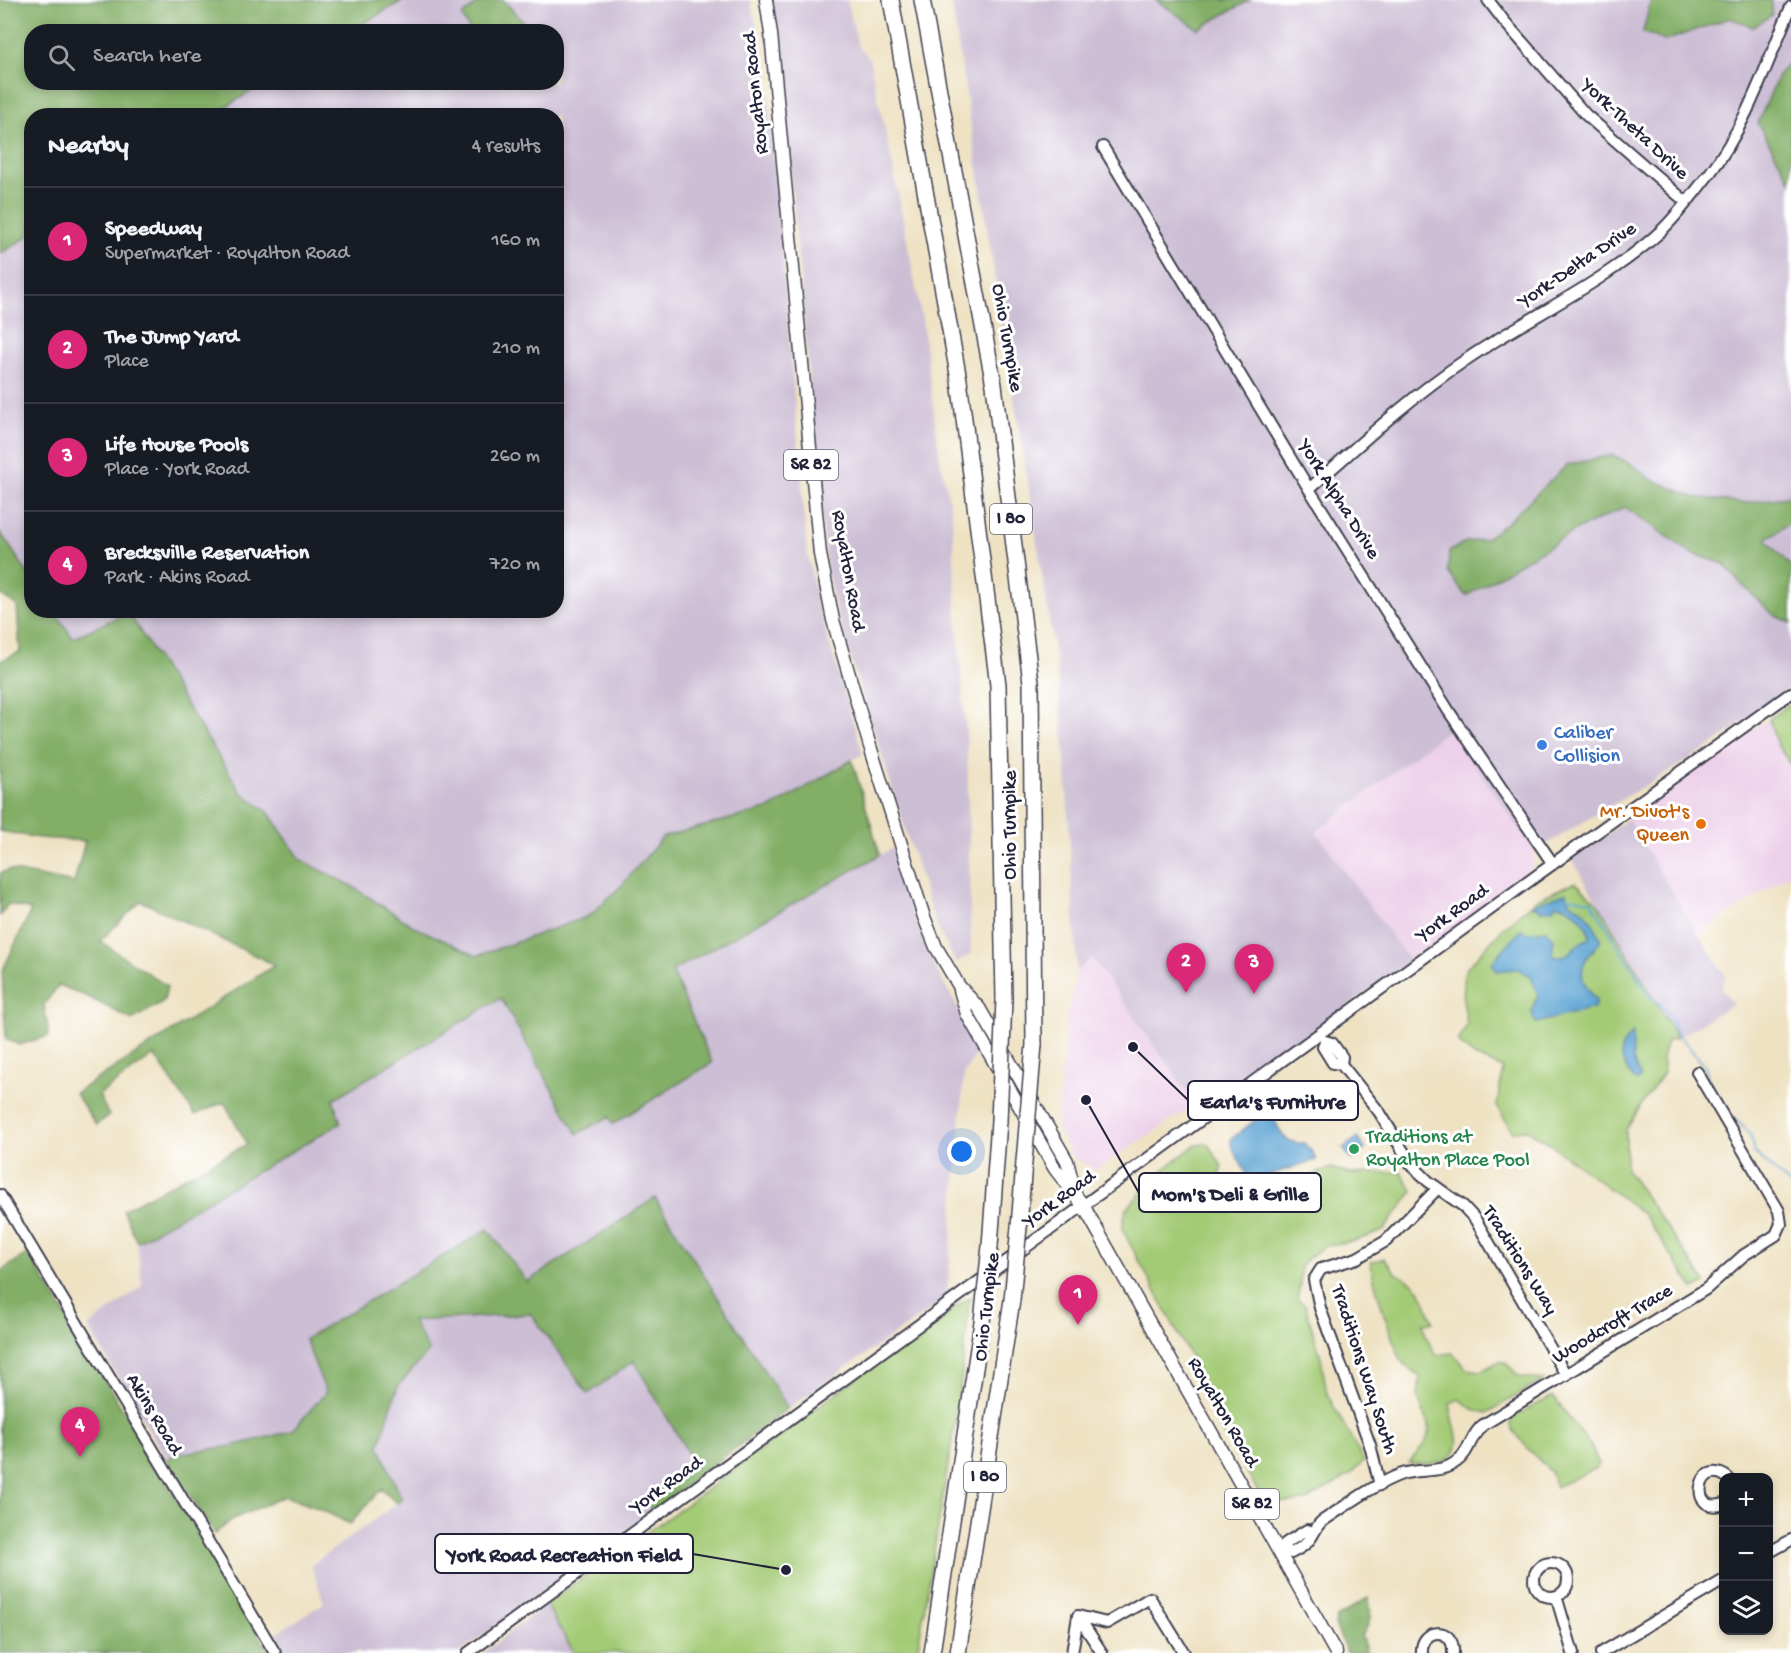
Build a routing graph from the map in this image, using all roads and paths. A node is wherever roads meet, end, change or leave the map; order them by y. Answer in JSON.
{"nodes":[{"id":1,"x":766,"y":0,"type":"edge"},
{"id":2,"x":891,"y":0,"type":"edge"},
{"id":3,"x":922,"y":0,"type":"edge"},
{"id":4,"x":1488,"y":0,"type":"edge"},
{"id":5,"x":1791,"y":7,"type":"edge"},
{"id":6,"x":1103,"y":147,"type":"dead end"},
{"id":7,"x":1686,"y":202,"type":"junction"},
{"id":8,"x":1309,"y":489,"type":"junction"},
{"id":9,"x":1791,"y":693,"type":"edge"},
{"id":10,"x":1553,"y":864,"type":"junction"},
{"id":11,"x":1323,"y":1037,"type":"junction"},
{"id":12,"x":1697,"y":1072,"type":"dead end"},
{"id":13,"x":1438,"y":1188,"type":"junction"},
{"id":14,"x":0,"y":1195,"type":"edge"},
{"id":15,"x":1083,"y":1204,"type":"junction"},
{"id":16,"x":1566,"y":1375,"type":"junction"},
{"id":17,"x":1719,"y":1473,"type":"edge"},
{"id":18,"x":1380,"y":1485,"type":"junction"},
{"id":19,"x":1719,"y":1505,"type":"edge"},
{"id":20,"x":1791,"y":1540,"type":"edge"},
{"id":21,"x":1773,"y":1550,"type":"edge"},
{"id":22,"x":1282,"y":1552,"type":"junction"},
{"id":23,"x":1722,"y":1581,"type":"edge"},
{"id":24,"x":1556,"y":1596,"type":"dead end"},
{"id":25,"x":1078,"y":1616,"type":"junction"},
{"id":26,"x":1335,"y":1652,"type":"edge"},
{"id":27,"x":275,"y":1653,"type":"edge"},
{"id":28,"x":468,"y":1653,"type":"edge"},
{"id":29,"x":932,"y":1653,"type":"edge"},
{"id":30,"x":958,"y":1653,"type":"edge"},
{"id":31,"x":1072,"y":1653,"type":"edge"},
{"id":32,"x":1102,"y":1653,"type":"edge"},
{"id":33,"x":1184,"y":1653,"type":"edge"},
{"id":34,"x":1422,"y":1653,"type":"edge"},
{"id":35,"x":1454,"y":1653,"type":"edge"},
{"id":36,"x":1573,"y":1653,"type":"edge"},
{"id":37,"x":1601,"y":1653,"type":"edge"}],
"edges":[{"from":1,"to":15,"type":"main road","name":"Royalton Road","number":"SR 82"},
{"from":2,"to":29,"type":"highway","name":"Ohio Turnpike","number":"I 80","bridge":true},
{"from":3,"to":30,"type":"highway","name":"Ohio Turnpike","number":"I 80","bridge":true},
{"from":4,"to":7,"type":"street","name":"York-Theta Drive"},
{"from":5,"to":7,"type":"street","name":"York-Delta Drive"},
{"from":6,"to":8,"type":"street","name":"York Alpha Drive"},
{"from":7,"to":8,"type":"street","name":"York-Delta Drive"},
{"from":8,"to":10,"type":"street","name":"York Alpha Drive"},
{"from":9,"to":10,"type":"street","name":"York Road"},
{"from":10,"to":11,"type":"street","name":"York Road"},
{"from":11,"to":13,"type":"street","name":"Traditions Way"},
{"from":11,"to":15,"type":"street","name":"York Road"},
{"from":12,"to":16,"type":"street","name":"Woodcroft Trace"},
{"from":13,"to":16,"type":"street","name":"Traditions Way"},
{"from":13,"to":18,"type":"street","name":"Traditions Way South"},
{"from":14,"to":27,"type":"street","name":"Akins Road"},
{"from":15,"to":22,"type":"main road","name":"Royalton Road","number":"SR 82"},
{"from":15,"to":28,"type":"street","name":"York Road"},
{"from":16,"to":18,"type":"street","name":"Woodcroft Trace"},
{"from":17,"to":19,"type":"street"},
{"from":18,"to":22,"type":"street","name":"Woodcroft Trace"},
{"from":20,"to":21,"type":"street"},
{"from":22,"to":26,"type":"main road","name":"Royalton Road","number":"SR 82"},
{"from":23,"to":37,"type":"street"},
{"from":24,"to":36,"type":"street"},
{"from":25,"to":31,"type":"street"},
{"from":25,"to":32,"type":"street"},
{"from":25,"to":33,"type":"street"},
{"from":34,"to":35,"type":"street"}]}
